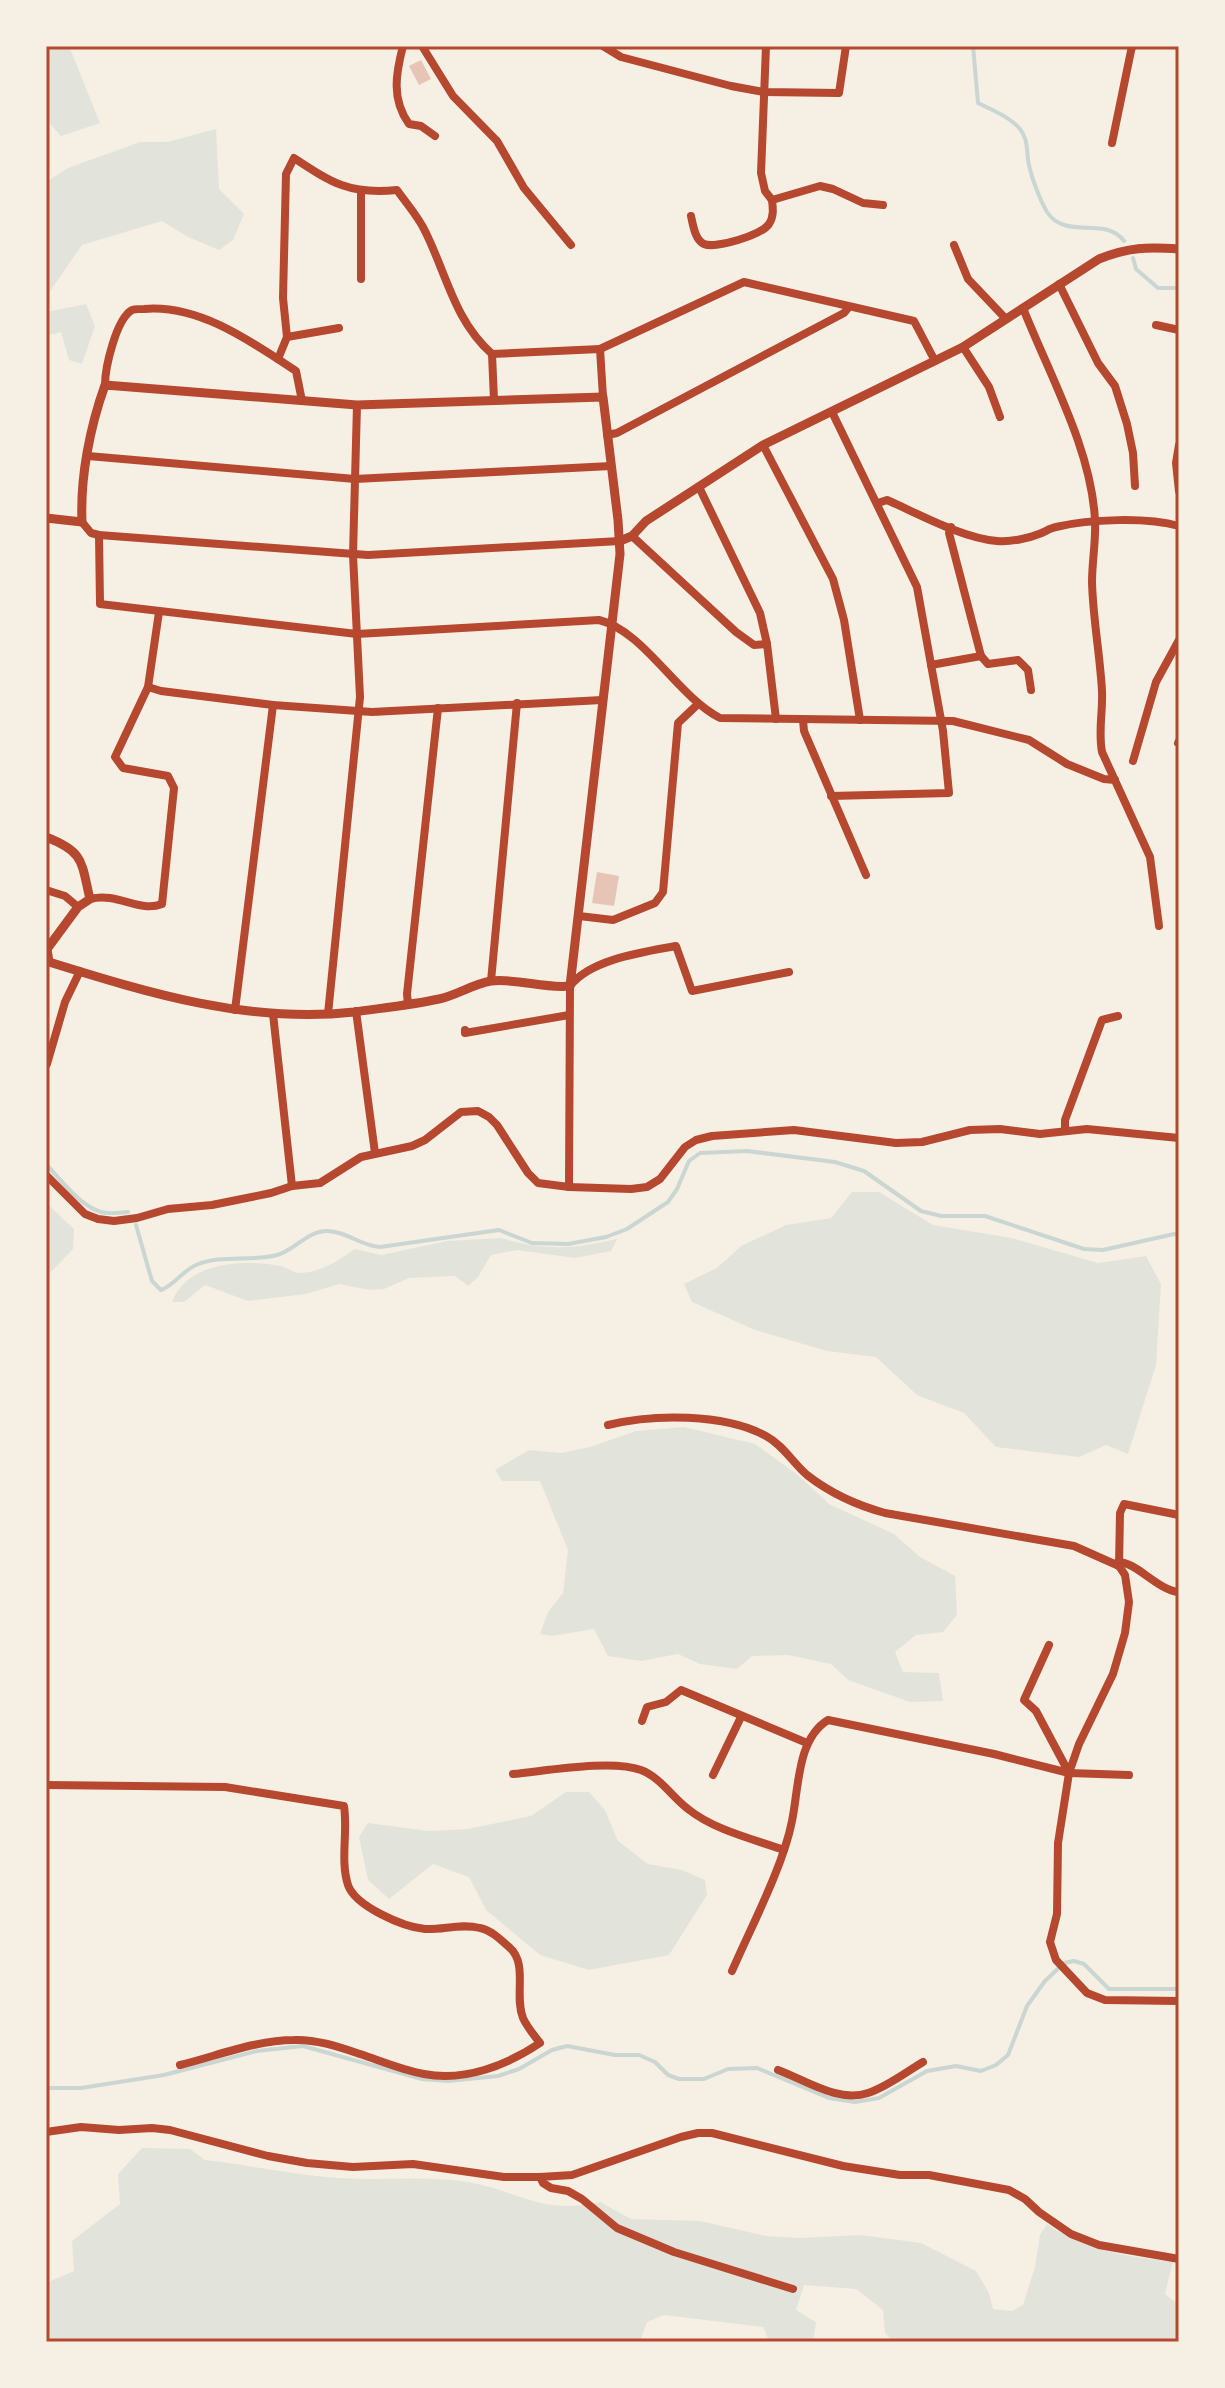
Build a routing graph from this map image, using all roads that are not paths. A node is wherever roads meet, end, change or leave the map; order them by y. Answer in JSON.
{"nodes":[{"id":1,"x":403,"y":46,"type":"edge"},
{"id":2,"x":422,"y":46,"type":"edge"},
{"id":3,"x":603,"y":46,"type":"edge"},
{"id":4,"x":766,"y":46,"type":"edge"},
{"id":5,"x":846,"y":46,"type":"edge"},
{"id":6,"x":1132,"y":46,"type":"edge"},
{"id":7,"x":764,"y":92,"type":"junction"},
{"id":8,"x":435,"y":136,"type":"dead end"},
{"id":9,"x":1112,"y":143,"type":"dead end"},
{"id":10,"x":361,"y":192,"type":"junction"},
{"id":11,"x":772,"y":200,"type":"junction"},
{"id":12,"x":883,"y":205,"type":"dead end"},
{"id":13,"x":691,"y":216,"type":"dead end"},
{"id":14,"x":571,"y":245,"type":"dead end"},
{"id":15,"x":954,"y":245,"type":"dead end"},
{"id":16,"x":1179,"y":249,"type":"edge"},
{"id":17,"x":361,"y":279,"type":"dead end"},
{"id":18,"x":1059,"y":284,"type":"junction"},
{"id":19,"x":849,"y":307,"type":"junction"},
{"id":20,"x":1023,"y":308,"type":"junction"},
{"id":21,"x":1006,"y":319,"type":"junction"},
{"id":22,"x":1156,"y":325,"type":"dead end"},
{"id":23,"x":339,"y":328,"type":"dead end"},
{"id":24,"x":1179,"y":330,"type":"edge"},
{"id":25,"x":287,"y":337,"type":"junction"},
{"id":26,"x":963,"y":347,"type":"junction"},
{"id":27,"x":600,"y":349,"type":"junction"},
{"id":28,"x":492,"y":354,"type":"junction"},
{"id":29,"x":278,"y":359,"type":"junction"},
{"id":30,"x":935,"y":361,"type":"junction"},
{"id":31,"x":105,"y":385,"type":"junction"},
{"id":32,"x":603,"y":397,"type":"junction"},
{"id":33,"x":494,"y":400,"type":"junction"},
{"id":34,"x":302,"y":401,"type":"junction"},
{"id":35,"x":357,"y":405,"type":"junction"},
{"id":36,"x":832,"y":412,"type":"junction"},
{"id":37,"x":1000,"y":417,"type":"dead end"},
{"id":38,"x":607,"y":435,"type":"junction"},
{"id":39,"x":763,"y":445,"type":"junction"},
{"id":40,"x":1179,"y":445,"type":"edge"},
{"id":41,"x":88,"y":456,"type":"junction"},
{"id":42,"x":611,"y":466,"type":"junction"},
{"id":43,"x":355,"y":479,"type":"junction"},
{"id":44,"x":1135,"y":486,"type":"dead end"},
{"id":45,"x":699,"y":487,"type":"junction"},
{"id":46,"x":1179,"y":491,"type":"edge"},
{"id":47,"x":878,"y":503,"type":"junction"},
{"id":48,"x":46,"y":518,"type":"edge"},
{"id":49,"x":82,"y":522,"type":"junction"},
{"id":50,"x":1095,"y":523,"type":"junction"},
{"id":51,"x":1179,"y":526,"type":"edge"},
{"id":52,"x":951,"y":527,"type":"junction"},
{"id":53,"x":99,"y":535,"type":"junction"},
{"id":54,"x":632,"y":536,"type":"junction"},
{"id":55,"x":620,"y":541,"type":"junction"},
{"id":56,"x":353,"y":555,"type":"junction"},
{"id":57,"x":159,"y":612,"type":"junction"},
{"id":58,"x":611,"y":623,"type":"junction"},
{"id":59,"x":357,"y":634,"type":"junction"},
{"id":60,"x":1179,"y":640,"type":"edge"},
{"id":61,"x":767,"y":644,"type":"junction"},
{"id":62,"x":981,"y":656,"type":"junction"},
{"id":63,"x":931,"y":665,"type":"junction"},
{"id":64,"x":148,"y":687,"type":"junction"},
{"id":65,"x":1031,"y":690,"type":"dead end"},
{"id":66,"x":602,"y":700,"type":"junction"},
{"id":67,"x":517,"y":703,"type":"junction"},
{"id":68,"x":698,"y":704,"type":"junction"},
{"id":69,"x":273,"y":705,"type":"junction"},
{"id":70,"x":438,"y":708,"type":"junction"},
{"id":71,"x":359,"y":711,"type":"junction"},
{"id":72,"x":776,"y":719,"type":"junction"},
{"id":73,"x":803,"y":720,"type":"junction"},
{"id":74,"x":860,"y":720,"type":"junction"},
{"id":75,"x":940,"y":720,"type":"junction"},
{"id":76,"x":1133,"y":761,"type":"dead end"},
{"id":77,"x":1115,"y":780,"type":"junction"},
{"id":78,"x":831,"y":796,"type":"junction"},
{"id":79,"x":46,"y":837,"type":"edge"},
{"id":80,"x":866,"y":875,"type":"dead end"},
{"id":81,"x":46,"y":890,"type":"edge"},
{"id":82,"x":90,"y":899,"type":"junction"},
{"id":83,"x":78,"y":907,"type":"junction"},
{"id":84,"x":579,"y":916,"type":"junction"},
{"id":85,"x":1159,"y":926,"type":"dead end"},
{"id":86,"x":48,"y":962,"type":"edge"},
{"id":87,"x":80,"y":971,"type":"junction"},
{"id":88,"x":789,"y":972,"type":"dead end"},
{"id":89,"x":491,"y":981,"type":"junction"},
{"id":90,"x":570,"y":986,"type":"junction"},
{"id":91,"x":408,"y":1004,"type":"junction"},
{"id":92,"x":235,"y":1010,"type":"junction"},
{"id":93,"x":356,"y":1011,"type":"junction"},
{"id":94,"x":273,"y":1014,"type":"junction"},
{"id":95,"x":328,"y":1014,"type":"junction"},
{"id":96,"x":569,"y":1015,"type":"junction"},
{"id":97,"x":1118,"y":1016,"type":"dead end"},
{"id":98,"x":465,"y":1030,"type":"dead end"},
{"id":99,"x":47,"y":1064,"type":"edge"},
{"id":100,"x":1065,"y":1130,"type":"junction"},
{"id":101,"x":1179,"y":1138,"type":"edge"},
{"id":102,"x":375,"y":1153,"type":"junction"},
{"id":103,"x":46,"y":1175,"type":"edge"},
{"id":104,"x":292,"y":1186,"type":"junction"},
{"id":105,"x":569,"y":1187,"type":"junction"},
{"id":106,"x":608,"y":1425,"type":"dead end"},
{"id":107,"x":1179,"y":1515,"type":"edge"},
{"id":108,"x":1118,"y":1564,"type":"junction"},
{"id":109,"x":1179,"y":1592,"type":"edge"},
{"id":110,"x":1049,"y":1645,"type":"dead end"},
{"id":111,"x":741,"y":1717,"type":"junction"},
{"id":112,"x":642,"y":1721,"type":"dead end"},
{"id":113,"x":807,"y":1743,"type":"junction"},
{"id":114,"x":1069,"y":1773,"type":"junction"},
{"id":115,"x":513,"y":1774,"type":"dead end"},
{"id":116,"x":713,"y":1775,"type":"dead end"},
{"id":117,"x":1129,"y":1775,"type":"dead end"},
{"id":118,"x":46,"y":1785,"type":"edge"},
{"id":119,"x":784,"y":1850,"type":"junction"},
{"id":120,"x":732,"y":1971,"type":"dead end"},
{"id":121,"x":1179,"y":2001,"type":"edge"},
{"id":122,"x":923,"y":2062,"type":"dead end"},
{"id":123,"x":180,"y":2065,"type":"dead end"},
{"id":124,"x":778,"y":2070,"type":"dead end"},
{"id":125,"x":46,"y":2132,"type":"edge"},
{"id":126,"x":540,"y":2177,"type":"junction"},
{"id":127,"x":1179,"y":2259,"type":"edge"},
{"id":128,"x":793,"y":2289,"type":"dead end"}],
"edges":[{"from":1,"to":8,"type":"street"},
{"from":2,"to":14,"type":"street"},
{"from":3,"to":7,"type":"street"},
{"from":4,"to":7,"type":"street"},
{"from":5,"to":7,"type":"street"},
{"from":6,"to":9,"type":"street"},
{"from":7,"to":11,"type":"street"},
{"from":10,"to":17,"type":"street"},
{"from":10,"to":25,"type":"street"},
{"from":10,"to":28,"type":"street"},
{"from":11,"to":12,"type":"street"},
{"from":11,"to":13,"type":"street"},
{"from":15,"to":21,"type":"street"},
{"from":16,"to":18,"type":"street"},
{"from":18,"to":20,"type":"street"},
{"from":18,"to":44,"type":"street"},
{"from":19,"to":27,"type":"street"},
{"from":19,"to":30,"type":"street"},
{"from":19,"to":38,"type":"street"},
{"from":20,"to":21,"type":"street"},
{"from":20,"to":50,"type":"street"},
{"from":21,"to":26,"type":"street"},
{"from":22,"to":24,"type":"street"},
{"from":23,"to":25,"type":"street"},
{"from":25,"to":29,"type":"street"},
{"from":26,"to":30,"type":"street"},
{"from":26,"to":37,"type":"street"},
{"from":27,"to":28,"type":"street"},
{"from":27,"to":32,"type":"street"},
{"from":28,"to":33,"type":"street"},
{"from":29,"to":31,"type":"street"},
{"from":29,"to":34,"type":"street"},
{"from":30,"to":36,"type":"street"},
{"from":31,"to":34,"type":"street"},
{"from":31,"to":41,"type":"street"},
{"from":32,"to":33,"type":"street"},
{"from":32,"to":38,"type":"street"},
{"from":33,"to":35,"type":"street"},
{"from":34,"to":35,"type":"street"},
{"from":35,"to":43,"type":"street"},
{"from":36,"to":39,"type":"street"},
{"from":36,"to":47,"type":"street"},
{"from":38,"to":42,"type":"street"},
{"from":39,"to":45,"type":"street"},
{"from":39,"to":74,"type":"street"},
{"from":40,"to":46,"type":"street"},
{"from":41,"to":43,"type":"street"},
{"from":41,"to":49,"type":"street"},
{"from":42,"to":43,"type":"street"},
{"from":42,"to":55,"type":"street"},
{"from":43,"to":56,"type":"street"},
{"from":45,"to":54,"type":"street"},
{"from":45,"to":61,"type":"street"},
{"from":47,"to":52,"type":"street"},
{"from":47,"to":63,"type":"street"},
{"from":48,"to":49,"type":"street"},
{"from":49,"to":53,"type":"street"},
{"from":50,"to":51,"type":"street"},
{"from":50,"to":52,"type":"street"},
{"from":50,"to":77,"type":"street"},
{"from":52,"to":62,"type":"street"},
{"from":53,"to":56,"type":"street"},
{"from":53,"to":57,"type":"street"},
{"from":54,"to":55,"type":"street"},
{"from":54,"to":61,"type":"street"},
{"from":55,"to":56,"type":"street"},
{"from":55,"to":58,"type":"street"},
{"from":56,"to":59,"type":"street"},
{"from":57,"to":59,"type":"street"},
{"from":57,"to":64,"type":"street"},
{"from":58,"to":59,"type":"street"},
{"from":58,"to":66,"type":"street"},
{"from":58,"to":68,"type":"street"},
{"from":59,"to":71,"type":"street"},
{"from":60,"to":76,"type":"street"},
{"from":61,"to":72,"type":"street"},
{"from":62,"to":63,"type":"street"},
{"from":62,"to":65,"type":"street"},
{"from":63,"to":75,"type":"street"},
{"from":64,"to":69,"type":"street"},
{"from":64,"to":82,"type":"street"},
{"from":66,"to":67,"type":"street"},
{"from":66,"to":84,"type":"street"},
{"from":67,"to":70,"type":"street"},
{"from":67,"to":89,"type":"street"},
{"from":68,"to":72,"type":"street"},
{"from":68,"to":84,"type":"street"},
{"from":69,"to":71,"type":"street"},
{"from":69,"to":92,"type":"street"},
{"from":70,"to":71,"type":"street"},
{"from":70,"to":91,"type":"street"},
{"from":71,"to":95,"type":"street"},
{"from":72,"to":73,"type":"street"},
{"from":73,"to":74,"type":"street"},
{"from":73,"to":78,"type":"street"},
{"from":74,"to":75,"type":"street"},
{"from":75,"to":77,"type":"street"},
{"from":75,"to":78,"type":"street"},
{"from":77,"to":85,"type":"street"},
{"from":78,"to":80,"type":"street"},
{"from":79,"to":82,"type":"street"},
{"from":81,"to":83,"type":"street"},
{"from":82,"to":83,"type":"street"},
{"from":83,"to":86,"type":"street"},
{"from":84,"to":90,"type":"street"},
{"from":86,"to":87,"type":"street"},
{"from":87,"to":92,"type":"street"},
{"from":87,"to":99,"type":"street"},
{"from":88,"to":90,"type":"street"},
{"from":89,"to":90,"type":"street"},
{"from":89,"to":91,"type":"street"},
{"from":90,"to":96,"type":"street"},
{"from":91,"to":93,"type":"street"},
{"from":92,"to":94,"type":"street"},
{"from":93,"to":95,"type":"street"},
{"from":93,"to":102,"type":"street"},
{"from":94,"to":95,"type":"street"},
{"from":94,"to":104,"type":"street"},
{"from":96,"to":98,"type":"street"},
{"from":96,"to":105,"type":"street"},
{"from":97,"to":100,"type":"street"},
{"from":100,"to":101,"type":"street"},
{"from":100,"to":105,"type":"street"},
{"from":102,"to":104,"type":"street"},
{"from":102,"to":105,"type":"street"},
{"from":103,"to":104,"type":"street"},
{"from":106,"to":108,"type":"street"},
{"from":107,"to":108,"type":"street"},
{"from":108,"to":109,"type":"street"},
{"from":108,"to":114,"type":"street"},
{"from":110,"to":114,"type":"street"},
{"from":111,"to":112,"type":"street"},
{"from":111,"to":113,"type":"street"},
{"from":111,"to":116,"type":"street"},
{"from":113,"to":114,"type":"street"},
{"from":113,"to":119,"type":"street"},
{"from":114,"to":117,"type":"street"},
{"from":114,"to":121,"type":"street"},
{"from":115,"to":119,"type":"street"},
{"from":118,"to":123,"type":"street"},
{"from":119,"to":120,"type":"street"},
{"from":122,"to":124,"type":"street"},
{"from":125,"to":126,"type":"street"},
{"from":126,"to":127,"type":"street"},
{"from":126,"to":128,"type":"street"}]}
